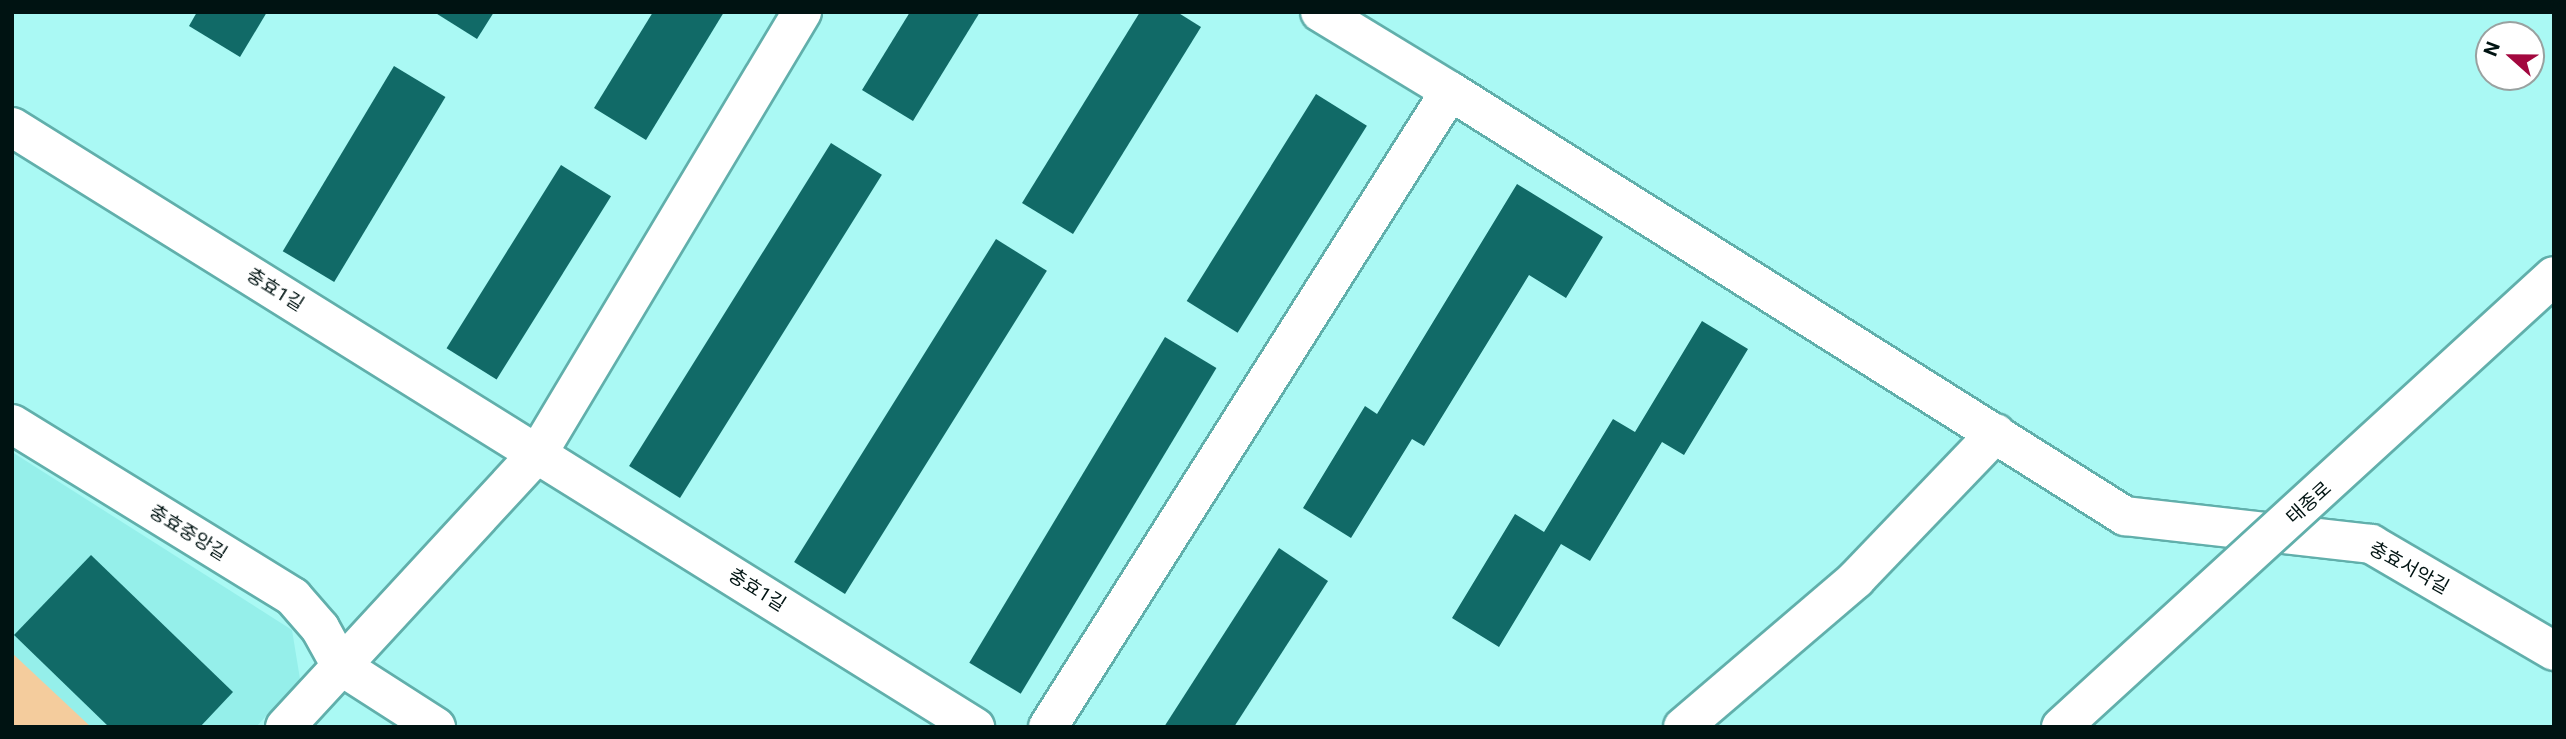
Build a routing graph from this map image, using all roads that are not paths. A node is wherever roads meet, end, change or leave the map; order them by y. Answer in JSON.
{"nodes":[{"id":1,"x":802,"y":12,"type":"edge"},
{"id":2,"x":1321,"y":12,"type":"edge"},
{"id":3,"x":1450,"y":91,"type":"junction"},
{"id":4,"x":12,"y":127,"type":"edge"},
{"id":5,"x":2554,"y":276,"type":"edge"},
{"id":6,"x":12,"y":424,"type":"edge"},
{"id":7,"x":1996,"y":433,"type":"junction"},
{"id":8,"x":538,"y":453,"type":"junction"},
{"id":9,"x":2554,"y":651,"type":"edge"},
{"id":10,"x":341,"y":666,"type":"junction"},
{"id":11,"x":285,"y":727,"type":"edge"},
{"id":12,"x":436,"y":727,"type":"edge"},
{"id":13,"x":975,"y":727,"type":"edge"},
{"id":14,"x":1048,"y":727,"type":"edge"},
{"id":15,"x":1683,"y":727,"type":"edge"},
{"id":16,"x":2061,"y":727,"type":"edge"}],
"edges":[{"from":1,"to":8,"type":"street"},
{"from":2,"to":3,"type":"street"},
{"from":3,"to":7,"type":"street"},
{"from":3,"to":14,"type":"street"},
{"from":4,"to":8,"type":"street","name":"충효1길"},
{"from":5,"to":16,"type":"street","name":"태종로","bridge":true},
{"from":6,"to":10,"type":"street","name":"충효중앙길"},
{"from":7,"to":9,"type":"street","name":"충효서악길"},
{"from":7,"to":15,"type":"street"},
{"from":8,"to":10,"type":"street"},
{"from":8,"to":13,"type":"street","name":"충효1길"},
{"from":10,"to":11,"type":"street"},
{"from":10,"to":12,"type":"street"}]}
